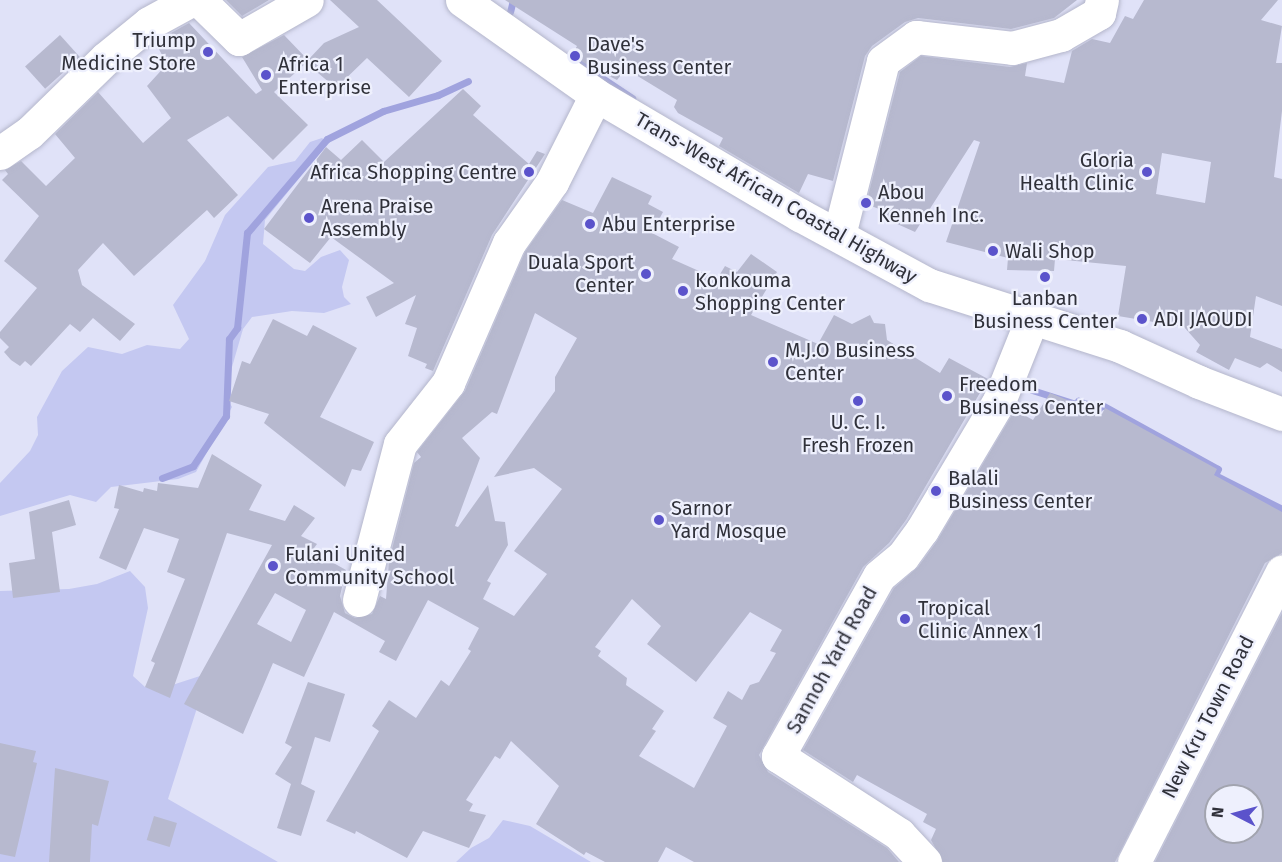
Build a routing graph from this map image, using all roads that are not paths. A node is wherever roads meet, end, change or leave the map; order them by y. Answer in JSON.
{"nodes":[{"id":1,"x":191,"y":0,"type":"edge"},
{"id":2,"x":199,"y":0,"type":"edge"},
{"id":3,"x":306,"y":0,"type":"edge"},
{"id":4,"x":462,"y":0,"type":"edge"},
{"id":5,"x":1102,"y":0,"type":"edge"},
{"id":6,"x":596,"y":95,"type":"junction"},
{"id":7,"x":0,"y":153,"type":"edge"},
{"id":8,"x":839,"y":235,"type":"junction"},
{"id":9,"x":1033,"y":316,"type":"junction"},
{"id":10,"x":1282,"y":414,"type":"edge"},
{"id":11,"x":1282,"y":572,"type":"edge"},
{"id":12,"x":359,"y":600,"type":"dead end"},
{"id":13,"x":925,"y":862,"type":"edge"},
{"id":14,"x":1134,"y":862,"type":"edge"}],
"edges":[{"from":1,"to":7,"type":"main road"},
{"from":2,"to":3,"type":"main road"},
{"from":4,"to":6,"type":"main road","name":"Trans-West African Coastal Highway"},
{"from":5,"to":8,"type":"main road"},
{"from":6,"to":8,"type":"main road","name":"Trans-West African Coastal Highway"},
{"from":6,"to":12,"type":"main road"},
{"from":8,"to":9,"type":"main road","name":"Trans-West African Coastal Highway"},
{"from":9,"to":10,"type":"main road","name":"Trans-West African Coastal Highway"},
{"from":9,"to":13,"type":"main road","name":"Sannoh Yard Road"},
{"from":11,"to":14,"type":"main road","name":"New Kru Town Road"}]}
